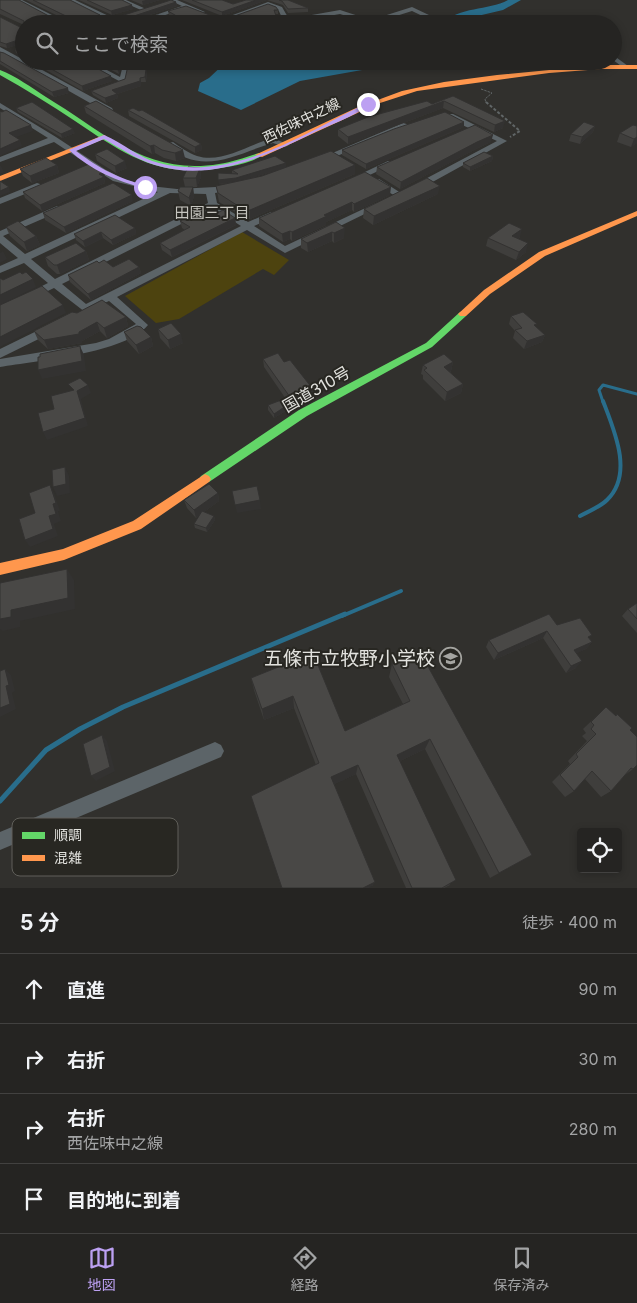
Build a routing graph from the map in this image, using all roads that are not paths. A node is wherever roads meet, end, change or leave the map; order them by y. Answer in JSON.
{"nodes":[{"id":1,"x":18,"y":0,"type":"edge"},
{"id":2,"x":70,"y":0,"type":"edge"},
{"id":3,"x":121,"y":0,"type":"edge"},
{"id":4,"x":172,"y":0,"type":"edge"},
{"id":5,"x":165,"y":2,"type":"edge"},
{"id":6,"x":187,"y":6,"type":"junction"},
{"id":7,"x":150,"y":7,"type":"edge"},
{"id":8,"x":143,"y":9,"type":"junction"},
{"id":9,"x":135,"y":12,"type":"edge"},
{"id":10,"x":49,"y":15,"type":"edge"},
{"id":11,"x":103,"y":15,"type":"edge"},
{"id":12,"x":160,"y":15,"type":"edge"},
{"id":13,"x":209,"y":15,"type":"edge"},
{"id":14,"x":227,"y":15,"type":"edge"},
{"id":15,"x":284,"y":15,"type":"edge"},
{"id":16,"x":322,"y":15,"type":"edge"},
{"id":17,"x":349,"y":15,"type":"edge"},
{"id":18,"x":393,"y":15,"type":"edge"},
{"id":19,"x":426,"y":15,"type":"edge"},
{"id":20,"x":15,"y":49,"type":"edge"},
{"id":21,"x":2,"y":52,"type":"edge"},
{"id":22,"x":15,"y":57,"type":"edge"},
{"id":23,"x":41,"y":70,"type":"edge"},
{"id":24,"x":102,"y":70,"type":"edge"},
{"id":25,"x":125,"y":70,"type":"edge"},
{"id":26,"x":550,"y":70,"type":"edge"},
{"id":27,"x":0,"y":72,"type":"edge"},
{"id":28,"x":123,"y":81,"type":"junction"},
{"id":29,"x":115,"y":84,"type":"edge"},
{"id":30,"x":0,"y":106,"type":"edge"},
{"id":31,"x":444,"y":112,"type":"edge"},
{"id":32,"x":117,"y":114,"type":"edge"},
{"id":33,"x":415,"y":122,"type":"edge"},
{"id":34,"x":473,"y":127,"type":"junction"},
{"id":35,"x":464,"y":131,"type":"edge"},
{"id":36,"x":104,"y":137,"type":"junction"},
{"id":37,"x":159,"y":138,"type":"edge"},
{"id":38,"x":54,"y":139,"type":"junction"},
{"id":39,"x":284,"y":145,"type":"junction"},
{"id":40,"x":72,"y":150,"type":"junction"},
{"id":41,"x":2,"y":156,"type":"edge"},
{"id":42,"x":401,"y":158,"type":"edge"},
{"id":43,"x":315,"y":162,"type":"edge"},
{"id":44,"x":91,"y":165,"type":"junction"},
{"id":45,"x":82,"y":168,"type":"edge"},
{"id":46,"x":361,"y":172,"type":"junction"},
{"id":47,"x":0,"y":179,"type":"edge"},
{"id":48,"x":346,"y":182,"type":"edge"},
{"id":49,"x":45,"y":183,"type":"edge"},
{"id":50,"x":244,"y":187,"type":"edge"},
{"id":51,"x":168,"y":192,"type":"junction"},
{"id":52,"x":210,"y":192,"type":"junction"},
{"id":53,"x":400,"y":196,"type":"junction"},
{"id":54,"x":0,"y":201,"type":"edge"},
{"id":55,"x":70,"y":204,"type":"edge"},
{"id":56,"x":213,"y":204,"type":"junction"},
{"id":57,"x":283,"y":210,"type":"edge"},
{"id":58,"x":637,"y":213,"type":"edge"},
{"id":59,"x":247,"y":226,"type":"junction"},
{"id":60,"x":0,"y":234,"type":"edge"},
{"id":61,"x":0,"y":238,"type":"edge"},
{"id":62,"x":25,"y":259,"type":"junction"},
{"id":63,"x":0,"y":270,"type":"edge"},
{"id":64,"x":56,"y":284,"type":"junction"},
{"id":65,"x":110,"y":296,"type":"junction"},
{"id":66,"x":0,"y":311,"type":"edge"},
{"id":67,"x":60,"y":324,"type":"edge"},
{"id":68,"x":0,"y":354,"type":"edge"},
{"id":69,"x":0,"y":363,"type":"edge"},
{"id":70,"x":0,"y":569,"type":"edge"},
{"id":71,"x":215,"y":751,"type":"dead end"},
{"id":72,"x":55,"y":818,"type":"edge"},
{"id":73,"x":12,"y":836,"type":"edge"},
{"id":74,"x":0,"y":841,"type":"edge"}],
"edges":[{"from":1,"to":10,"type":"street"},
{"from":2,"to":11,"type":"street"},
{"from":3,"to":8,"type":"street"},
{"from":4,"to":5,"type":"street"},
{"from":4,"to":6,"type":"street"},
{"from":6,"to":12,"type":"street"},
{"from":6,"to":13,"type":"street"},
{"from":7,"to":8,"type":"street"},
{"from":8,"to":9,"type":"street"},
{"from":14,"to":15,"type":"street"},
{"from":16,"to":17,"type":"street"},
{"from":18,"to":19,"type":"street"},
{"from":20,"to":21,"type":"street"},
{"from":21,"to":22,"type":"street"},
{"from":23,"to":32,"type":"street"},
{"from":24,"to":28,"type":"street"},
{"from":25,"to":28,"type":"street"},
{"from":26,"to":39,"type":"main road","name":"西佐味中之線"},
{"from":27,"to":36,"type":"main road","name":"西佐味中之線"},
{"from":28,"to":29,"type":"street"},
{"from":30,"to":38,"type":"street"},
{"from":31,"to":34,"type":"street"},
{"from":33,"to":43,"type":"street"},
{"from":34,"to":35,"type":"street"},
{"from":34,"to":53,"type":"street"},
{"from":36,"to":39,"type":"main road","name":"西佐味中之線"},
{"from":36,"to":40,"type":"main road"},
{"from":37,"to":39,"type":"street"},
{"from":38,"to":40,"type":"street"},
{"from":38,"to":41,"type":"street"},
{"from":40,"to":44,"type":"street"},
{"from":40,"to":47,"type":"main road"},
{"from":42,"to":46,"type":"street"},
{"from":44,"to":45,"type":"street"},
{"from":44,"to":51,"type":"street"},
{"from":46,"to":48,"type":"street"},
{"from":46,"to":53,"type":"street"},
{"from":49,"to":54,"type":"street"},
{"from":50,"to":52,"type":"street"},
{"from":51,"to":52,"type":"street"},
{"from":51,"to":62,"type":"street"},
{"from":52,"to":56,"type":"street"},
{"from":53,"to":59,"type":"street"},
{"from":55,"to":60,"type":"street"},
{"from":56,"to":59,"type":"street"},
{"from":56,"to":64,"type":"street"},
{"from":57,"to":59,"type":"street"},
{"from":58,"to":70,"type":"main road","name":"国道310号"},
{"from":59,"to":65,"type":"street"},
{"from":61,"to":62,"type":"street"},
{"from":62,"to":63,"type":"street"},
{"from":62,"to":64,"type":"street"},
{"from":64,"to":65,"type":"street"},
{"from":64,"to":66,"type":"street"},
{"from":65,"to":69,"type":"street"},
{"from":67,"to":68,"type":"street"},
{"from":71,"to":72,"type":"street"},
{"from":73,"to":74,"type":"street"}]}
